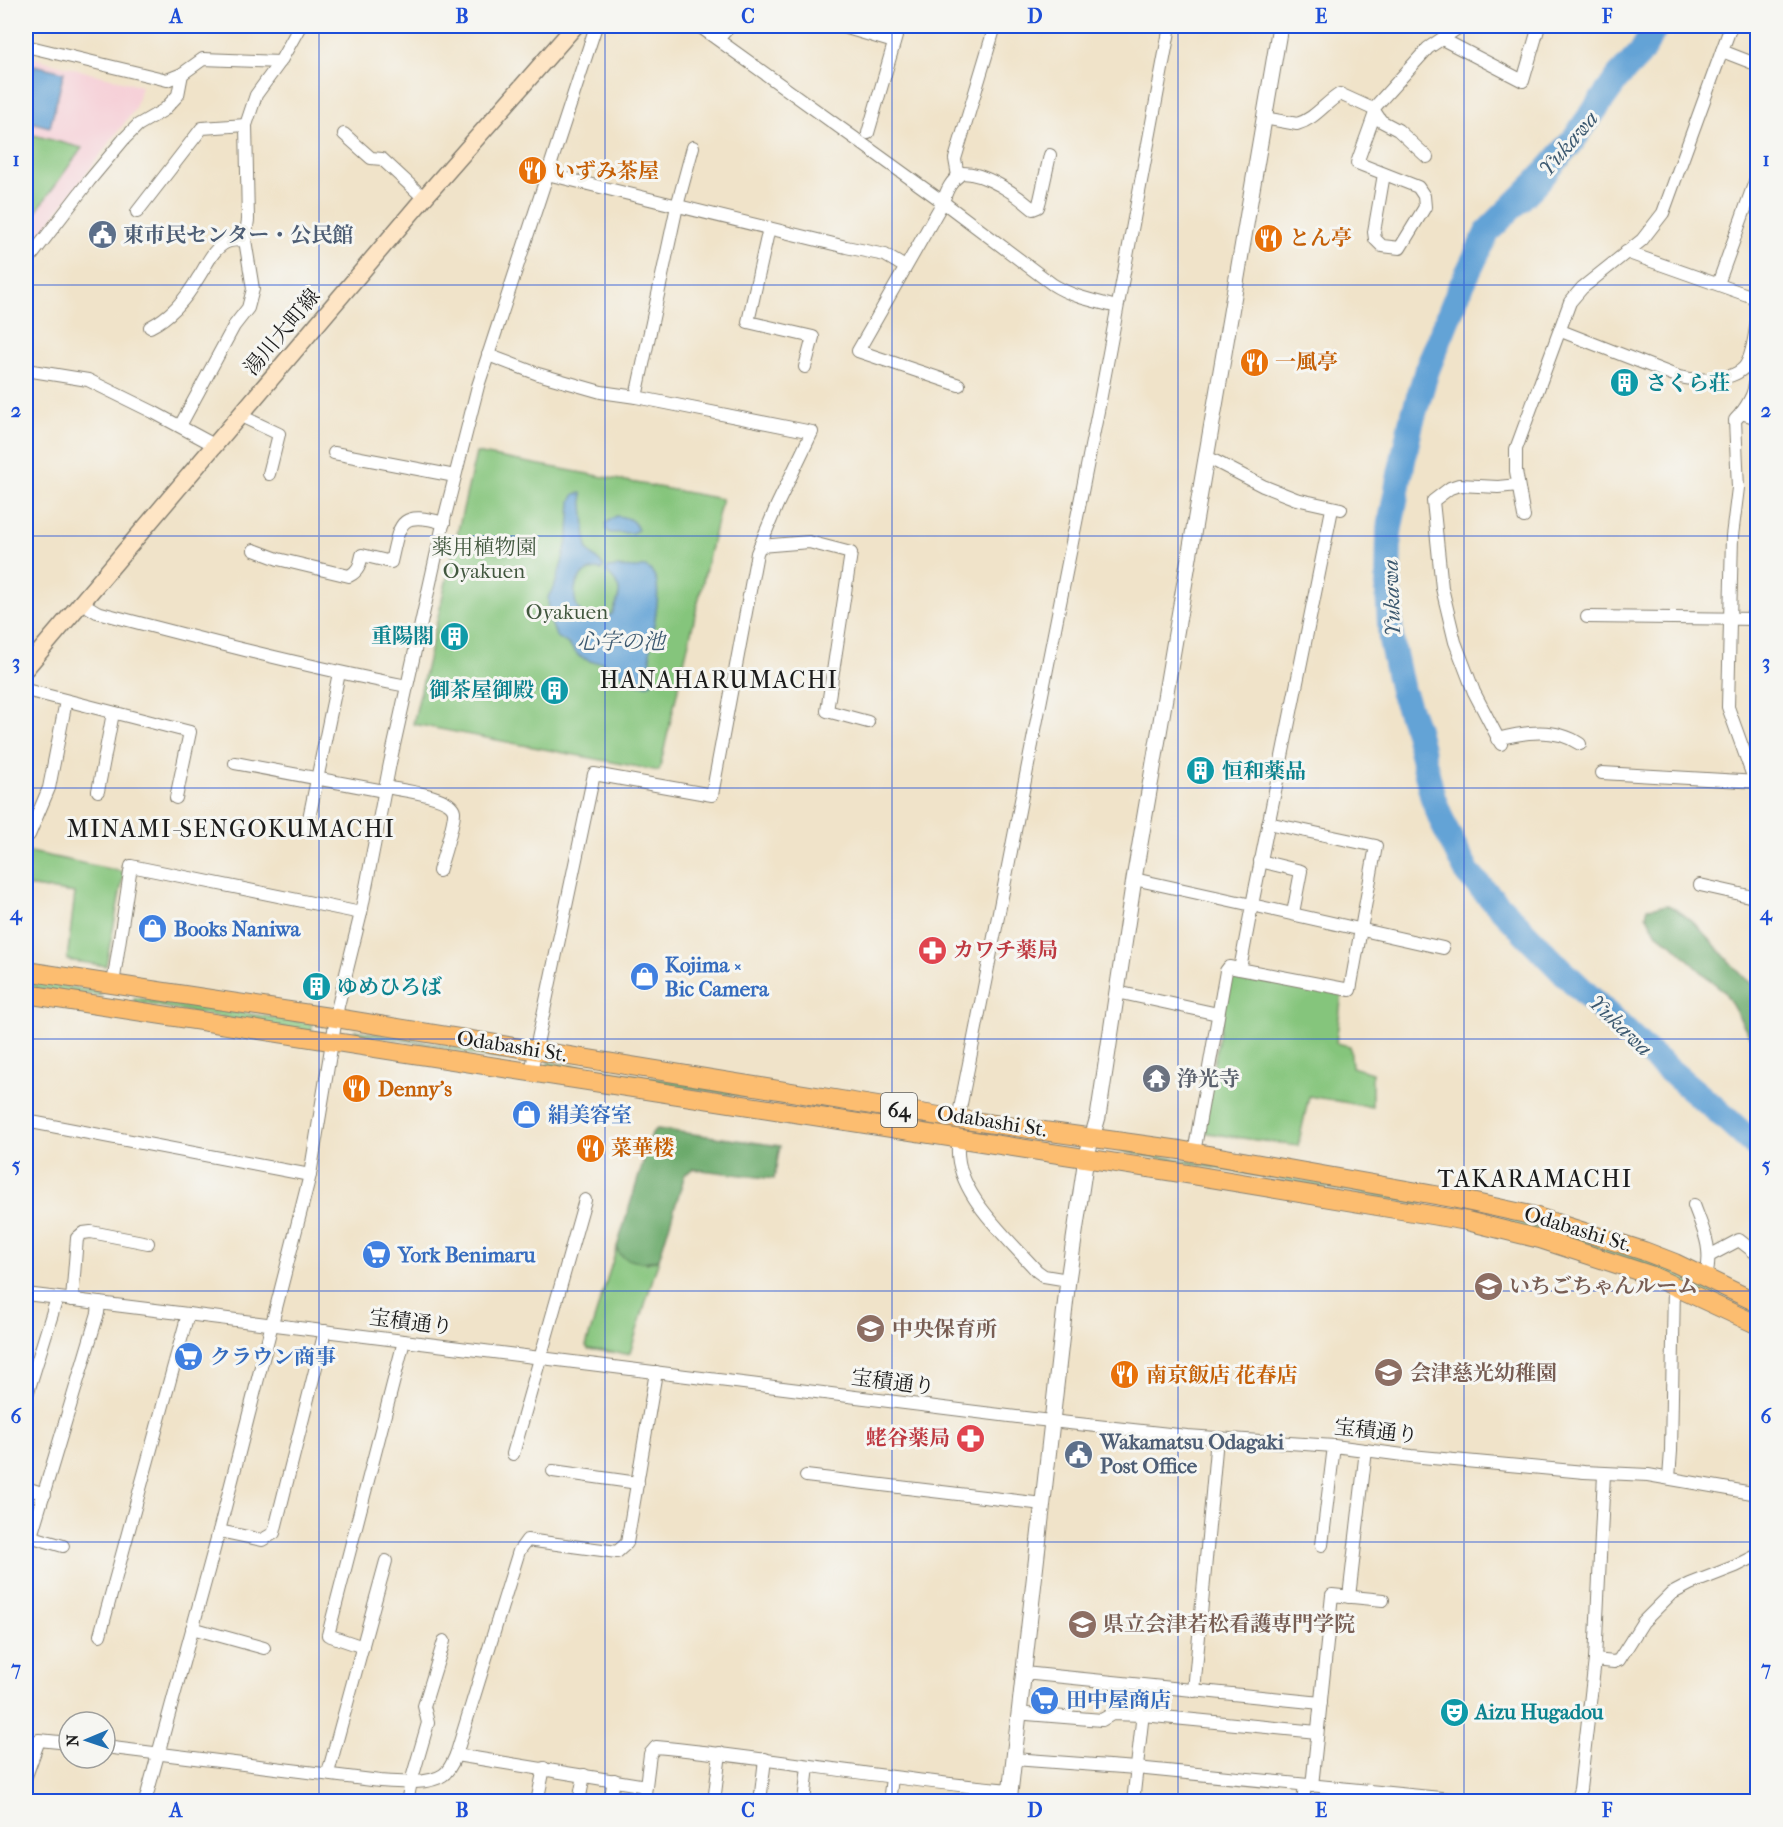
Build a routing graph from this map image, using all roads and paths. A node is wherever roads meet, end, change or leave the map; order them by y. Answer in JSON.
{"nodes":[{"id":1,"x":300,"y":26,"type":"edge"},
{"id":2,"x":575,"y":26,"type":"edge"},
{"id":3,"x":596,"y":26,"type":"edge"},
{"id":4,"x":699,"y":26,"type":"edge"},
{"id":5,"x":730,"y":26,"type":"edge"},
{"id":6,"x":840,"y":26,"type":"edge"},
{"id":7,"x":899,"y":26,"type":"edge"},
{"id":8,"x":995,"y":26,"type":"edge"},
{"id":9,"x":1170,"y":26,"type":"edge"},
{"id":10,"x":1280,"y":26,"type":"edge"},
{"id":11,"x":1456,"y":26,"type":"edge"},
{"id":12,"x":1539,"y":26,"type":"edge"},
{"id":13,"x":1731,"y":26,"type":"edge"},
{"id":14,"x":718,"y":39,"type":"junction"},
{"id":15,"x":1442,"y":39,"type":"junction"},
{"id":16,"x":894,"y":42,"type":"junction"},
{"id":17,"x":26,"y":46,"type":"edge"},
{"id":18,"x":1722,"y":51,"type":"junction"},
{"id":19,"x":280,"y":62,"type":"junction"},
{"id":20,"x":1758,"y":65,"type":"edge"},
{"id":21,"x":182,"y":74,"type":"junction"},
{"id":22,"x":1374,"y":111,"type":"junction"},
{"id":23,"x":1264,"y":118,"type":"junction"},
{"id":24,"x":246,"y":125,"type":"junction"},
{"id":25,"x":868,"y":133,"type":"dead end"},
{"id":26,"x":344,"y":134,"type":"dead end"},
{"id":27,"x":693,"y":147,"type":"dead end"},
{"id":28,"x":1050,"y":155,"type":"dead end"},
{"id":29,"x":1427,"y":157,"type":"dead end"},
{"id":30,"x":1758,"y":173,"type":"edge"},
{"id":31,"x":547,"y":174,"type":"junction"},
{"id":32,"x":1384,"y":174,"type":"junction"},
{"id":33,"x":958,"y":176,"type":"junction"},
{"id":34,"x":424,"y":198,"type":"junction"},
{"id":35,"x":943,"y":202,"type":"junction"},
{"id":36,"x":677,"y":206,"type":"junction"},
{"id":37,"x":136,"y":212,"type":"dead end"},
{"id":38,"x":769,"y":228,"type":"junction"},
{"id":39,"x":245,"y":240,"type":"junction"},
{"id":40,"x":1626,"y":252,"type":"junction"},
{"id":41,"x":26,"y":263,"type":"edge"},
{"id":42,"x":904,"y":267,"type":"junction"},
{"id":43,"x":1718,"y":284,"type":"junction"},
{"id":44,"x":1757,"y":303,"type":"edge"},
{"id":45,"x":1117,"y":307,"type":"junction"},
{"id":46,"x":1758,"y":315,"type":"edge"},
{"id":47,"x":150,"y":327,"type":"dead end"},
{"id":48,"x":1561,"y":331,"type":"junction"},
{"id":49,"x":488,"y":355,"type":"junction"},
{"id":50,"x":1748,"y":362,"type":"junction"},
{"id":51,"x":805,"y":367,"type":"dead end"},
{"id":52,"x":26,"y":370,"type":"edge"},
{"id":53,"x":959,"y":385,"type":"dead end"},
{"id":54,"x":636,"y":397,"type":"junction"},
{"id":55,"x":1741,"y":413,"type":"junction"},
{"id":56,"x":240,"y":416,"type":"junction"},
{"id":57,"x":1758,"y":418,"type":"edge"},
{"id":58,"x":180,"y":426,"type":"junction"},
{"id":59,"x":216,"y":446,"type":"junction"},
{"id":60,"x":334,"y":453,"type":"dead end"},
{"id":61,"x":1207,"y":457,"type":"junction"},
{"id":62,"x":268,"y":474,"type":"dead end"},
{"id":63,"x":455,"y":476,"type":"junction"},
{"id":64,"x":1518,"y":485,"type":"junction"},
{"id":65,"x":1524,"y":517,"type":"dead end"},
{"id":66,"x":444,"y":523,"type":"junction"},
{"id":67,"x":760,"y":546,"type":"junction"},
{"id":68,"x":254,"y":550,"type":"dead end"},
{"id":69,"x":82,"y":603,"type":"junction"},
{"id":70,"x":1587,"y":617,"type":"dead end"},
{"id":71,"x":1730,"y":618,"type":"junction"},
{"id":72,"x":1758,"y":619,"type":"edge"},
{"id":73,"x":26,"y":669,"type":"edge"},
{"id":74,"x":339,"y":673,"type":"junction"},
{"id":75,"x":407,"y":686,"type":"junction"},
{"id":76,"x":26,"y":690,"type":"edge"},
{"id":77,"x":66,"y":701,"type":"junction"},
{"id":78,"x":113,"y":713,"type":"junction"},
{"id":79,"x":868,"y":722,"type":"dead end"},
{"id":80,"x":1580,"y":744,"type":"dead end"},
{"id":81,"x":235,"y":763,"type":"dead end"},
{"id":82,"x":1602,"y":773,"type":"dead end"},
{"id":83,"x":317,"y":778,"type":"junction"},
{"id":84,"x":1756,"y":782,"type":"edge"},
{"id":85,"x":385,"y":789,"type":"junction"},
{"id":86,"x":98,"y":791,"type":"dead end"},
{"id":87,"x":176,"y":798,"type":"dead end"},
{"id":88,"x":1268,"y":823,"type":"junction"},
{"id":89,"x":307,"y":828,"type":"dead end"},
{"id":90,"x":29,"y":835,"type":"dead end"},
{"id":91,"x":1260,"y":861,"type":"junction"},
{"id":92,"x":440,"y":871,"type":"dead end"},
{"id":93,"x":1134,"y":879,"type":"junction"},
{"id":94,"x":1700,"y":885,"type":"dead end"},
{"id":95,"x":1758,"y":898,"type":"edge"},
{"id":96,"x":1252,"y":905,"type":"junction"},
{"id":97,"x":1293,"y":913,"type":"junction"},
{"id":98,"x":361,"y":914,"type":"junction"},
{"id":99,"x":1360,"y":929,"type":"junction"},
{"id":100,"x":1443,"y":948,"type":"dead end"},
{"id":101,"x":1240,"y":969,"type":"junction"},
{"id":102,"x":26,"y":971,"type":"edge"},
{"id":103,"x":113,"y":984,"type":"junction"},
{"id":104,"x":1117,"y":992,"type":"junction"},
{"id":105,"x":26,"y":994,"type":"edge"},
{"id":106,"x":1218,"y":1014,"type":"junction"},
{"id":107,"x":336,"y":1018,"type":"junction"},
{"id":108,"x":332,"y":1041,"type":"junction"},
{"id":109,"x":536,"y":1051,"type":"junction"},
{"id":110,"x":531,"y":1072,"type":"junction"},
{"id":111,"x":958,"y":1119,"type":"junction"},
{"id":112,"x":26,"y":1121,"type":"edge"},
{"id":113,"x":1093,"y":1137,"type":"junction"},
{"id":114,"x":959,"y":1139,"type":"junction"},
{"id":115,"x":1194,"y":1153,"type":"junction"},
{"id":116,"x":1086,"y":1158,"type":"junction"},
{"id":117,"x":310,"y":1175,"type":"junction"},
{"id":118,"x":585,"y":1200,"type":"dead end"},
{"id":119,"x":1694,"y":1205,"type":"dead end"},
{"id":120,"x":148,"y":1243,"type":"dead end"},
{"id":121,"x":1758,"y":1255,"type":"edge"},
{"id":122,"x":1709,"y":1256,"type":"junction"},
{"id":123,"x":1706,"y":1278,"type":"junction"},
{"id":124,"x":1068,"y":1280,"type":"junction"},
{"id":125,"x":1674,"y":1286,"type":"junction"},
{"id":126,"x":26,"y":1294,"type":"edge"},
{"id":127,"x":57,"y":1298,"type":"junction"},
{"id":128,"x":72,"y":1300,"type":"junction"},
{"id":129,"x":99,"y":1303,"type":"junction"},
{"id":130,"x":1758,"y":1303,"type":"edge"},
{"id":131,"x":188,"y":1314,"type":"junction"},
{"id":132,"x":273,"y":1325,"type":"junction"},
{"id":133,"x":1757,"y":1326,"type":"edge"},
{"id":134,"x":325,"y":1331,"type":"junction"},
{"id":135,"x":404,"y":1341,"type":"junction"},
{"id":136,"x":541,"y":1358,"type":"junction"},
{"id":137,"x":656,"y":1372,"type":"junction"},
{"id":138,"x":26,"y":1398,"type":"edge"},
{"id":139,"x":1053,"y":1421,"type":"junction"},
{"id":140,"x":1216,"y":1438,"type":"junction"},
{"id":141,"x":1334,"y":1446,"type":"junction"},
{"id":142,"x":1366,"y":1450,"type":"junction"},
{"id":143,"x":513,"y":1454,"type":"dead end"},
{"id":144,"x":553,"y":1471,"type":"dead end"},
{"id":145,"x":1604,"y":1474,"type":"junction"},
{"id":146,"x":806,"y":1476,"type":"dead end"},
{"id":147,"x":1669,"y":1478,"type":"junction"},
{"id":148,"x":638,"y":1483,"type":"junction"},
{"id":149,"x":26,"y":1488,"type":"edge"},
{"id":150,"x":45,"y":1494,"type":"junction"},
{"id":151,"x":1758,"y":1494,"type":"edge"},
{"id":152,"x":1043,"y":1504,"type":"junction"},
{"id":153,"x":219,"y":1531,"type":"junction"},
{"id":154,"x":28,"y":1535,"type":"edge"},
{"id":155,"x":1322,"y":1545,"type":"dead end"},
{"id":156,"x":63,"y":1546,"type":"dead end"},
{"id":157,"x":1758,"y":1555,"type":"edge"},
{"id":158,"x":386,"y":1561,"type":"dead end"},
{"id":159,"x":1348,"y":1597,"type":"junction"},
{"id":160,"x":1383,"y":1600,"type":"dead end"},
{"id":161,"x":192,"y":1628,"type":"junction"},
{"id":162,"x":100,"y":1635,"type":"dead end"},
{"id":163,"x":444,"y":1641,"type":"dead end"},
{"id":164,"x":363,"y":1647,"type":"junction"},
{"id":165,"x":264,"y":1648,"type":"dead end"},
{"id":166,"x":1594,"y":1660,"type":"junction"},
{"id":167,"x":1024,"y":1673,"type":"junction"},
{"id":168,"x":1146,"y":1686,"type":"junction"},
{"id":169,"x":1194,"y":1691,"type":"junction"},
{"id":170,"x":1321,"y":1703,"type":"junction"},
{"id":171,"x":1019,"y":1712,"type":"junction"},
{"id":172,"x":1143,"y":1715,"type":"junction"},
{"id":173,"x":1317,"y":1732,"type":"junction"},
{"id":174,"x":57,"y":1742,"type":"edge"},
{"id":175,"x":117,"y":1748,"type":"edge"},
{"id":176,"x":158,"y":1752,"type":"junction"},
{"id":177,"x":720,"y":1753,"type":"junction"},
{"id":178,"x":456,"y":1755,"type":"junction"},
{"id":179,"x":1014,"y":1759,"type":"junction"},
{"id":180,"x":765,"y":1760,"type":"junction"},
{"id":181,"x":808,"y":1766,"type":"junction"},
{"id":182,"x":544,"y":1768,"type":"junction"},
{"id":183,"x":1136,"y":1768,"type":"junction"},
{"id":184,"x":328,"y":1773,"type":"junction"},
{"id":185,"x":584,"y":1775,"type":"junction"},
{"id":186,"x":26,"y":1776,"type":"edge"},
{"id":187,"x":892,"y":1778,"type":"junction"},
{"id":188,"x":614,"y":1780,"type":"junction"},
{"id":189,"x":411,"y":1782,"type":"junction"},
{"id":190,"x":1308,"y":1785,"type":"junction"},
{"id":191,"x":646,"y":1786,"type":"junction"},
{"id":192,"x":1009,"y":1796,"type":"edge"},
{"id":193,"x":145,"y":1802,"type":"edge"},
{"id":194,"x":407,"y":1802,"type":"edge"},
{"id":195,"x":537,"y":1802,"type":"edge"},
{"id":196,"x":579,"y":1802,"type":"edge"},
{"id":197,"x":610,"y":1802,"type":"edge"},
{"id":198,"x":644,"y":1802,"type":"edge"},
{"id":199,"x":714,"y":1802,"type":"edge"},
{"id":200,"x":760,"y":1802,"type":"edge"},
{"id":201,"x":804,"y":1802,"type":"edge"},
{"id":202,"x":889,"y":1802,"type":"edge"},
{"id":203,"x":1133,"y":1802,"type":"edge"},
{"id":204,"x":1303,"y":1802,"type":"edge"},
{"id":205,"x":1481,"y":1802,"type":"edge"},
{"id":206,"x":1576,"y":1802,"type":"edge"}],
"edges":[{"from":1,"to":19,"type":"street"},
{"from":2,"to":34,"type":"main road","name":"湯川大町線"},
{"from":3,"to":31,"type":"street"},
{"from":4,"to":14,"type":"street"},
{"from":5,"to":14,"type":"street"},
{"from":6,"to":16,"type":"street"},
{"from":7,"to":16,"type":"street"},
{"from":8,"to":33,"type":"street"},
{"from":9,"to":45,"type":"street"},
{"from":10,"to":23,"type":"street"},
{"from":11,"to":15,"type":"street"},
{"from":12,"to":15,"type":"street"},
{"from":13,"to":18,"type":"street"},
{"from":14,"to":35,"type":"street"},
{"from":15,"to":22,"type":"street"},
{"from":16,"to":25,"type":"street"},
{"from":17,"to":21,"type":"street"},
{"from":18,"to":20,"type":"street"},
{"from":18,"to":40,"type":"street"},
{"from":19,"to":21,"type":"street"},
{"from":19,"to":24,"type":"street"},
{"from":21,"to":41,"type":"street"},
{"from":22,"to":23,"type":"street"},
{"from":22,"to":29,"type":"street"},
{"from":22,"to":32,"type":"street"},
{"from":23,"to":61,"type":"street"},
{"from":24,"to":37,"type":"street"},
{"from":24,"to":39,"type":"street"},
{"from":26,"to":34,"type":"street"},
{"from":27,"to":36,"type":"street"},
{"from":28,"to":33,"type":"street"},
{"from":30,"to":43,"type":"street"},
{"from":31,"to":36,"type":"street"},
{"from":31,"to":49,"type":"street"},
{"from":32,"to":32,"type":"street"},
{"from":33,"to":35,"type":"street"},
{"from":34,"to":56,"type":"main road","name":"湯川大町線"},
{"from":35,"to":42,"type":"street"},
{"from":35,"to":45,"type":"street"},
{"from":36,"to":38,"type":"street"},
{"from":36,"to":54,"type":"street"},
{"from":38,"to":42,"type":"street"},
{"from":38,"to":51,"type":"street"},
{"from":39,"to":47,"type":"street"},
{"from":39,"to":58,"type":"street"},
{"from":40,"to":43,"type":"street"},
{"from":40,"to":48,"type":"street"},
{"from":42,"to":53,"type":"street"},
{"from":43,"to":44,"type":"street"},
{"from":45,"to":111,"type":"street"},
{"from":46,"to":50,"type":"street"},
{"from":48,"to":50,"type":"street"},
{"from":48,"to":64,"type":"street"},
{"from":49,"to":54,"type":"street"},
{"from":49,"to":63,"type":"street"},
{"from":50,"to":55,"type":"street"},
{"from":52,"to":58,"type":"street"},
{"from":54,"to":67,"type":"street"},
{"from":55,"to":57,"type":"street"},
{"from":55,"to":71,"type":"street"},
{"from":56,"to":59,"type":"main road","name":"湯川大町線"},
{"from":56,"to":62,"type":"street"},
{"from":58,"to":59,"type":"street"},
{"from":59,"to":69,"type":"main road","name":"湯川大町線"},
{"from":60,"to":63,"type":"street"},
{"from":61,"to":88,"type":"street"},
{"from":61,"to":93,"type":"street"},
{"from":63,"to":66,"type":"street"},
{"from":64,"to":65,"type":"street"},
{"from":64,"to":80,"type":"street"},
{"from":66,"to":68,"type":"street"},
{"from":66,"to":75,"type":"street"},
{"from":67,"to":79,"type":"street"},
{"from":67,"to":109,"type":"street"},
{"from":69,"to":73,"type":"main road","name":"湯川大町線"},
{"from":69,"to":74,"type":"street"},
{"from":70,"to":71,"type":"street"},
{"from":71,"to":72,"type":"street"},
{"from":71,"to":84,"type":"street"},
{"from":74,"to":75,"type":"street"},
{"from":74,"to":83,"type":"street"},
{"from":75,"to":85,"type":"street"},
{"from":76,"to":77,"type":"street"},
{"from":77,"to":78,"type":"street"},
{"from":77,"to":90,"type":"street"},
{"from":78,"to":86,"type":"street"},
{"from":78,"to":87,"type":"street"},
{"from":81,"to":83,"type":"street"},
{"from":82,"to":84,"type":"street"},
{"from":83,"to":85,"type":"street"},
{"from":83,"to":89,"type":"street"},
{"from":85,"to":92,"type":"street"},
{"from":85,"to":98,"type":"street"},
{"from":88,"to":91,"type":"street"},
{"from":88,"to":99,"type":"street"},
{"from":91,"to":96,"type":"street"},
{"from":91,"to":97,"type":"street"},
{"from":93,"to":96,"type":"street"},
{"from":93,"to":104,"type":"street"},
{"from":94,"to":95,"type":"street"},
{"from":96,"to":97,"type":"street"},
{"from":96,"to":101,"type":"street"},
{"from":97,"to":99,"type":"street"},
{"from":98,"to":103,"type":"street"},
{"from":98,"to":107,"type":"street"},
{"from":99,"to":100,"type":"street"},
{"from":99,"to":101,"type":"street"},
{"from":101,"to":106,"type":"street"},
{"from":102,"to":103,"type":"main road","name":"Odabashi St.","number":"64"},
{"from":103,"to":107,"type":"main road","name":"Odabashi St.","number":"64"},
{"from":104,"to":106,"type":"street"},
{"from":104,"to":113,"type":"street"},
{"from":105,"to":108,"type":"main road","name":"Odabashi St.","number":"64"},
{"from":106,"to":115,"type":"street"},
{"from":107,"to":108,"type":"street"},
{"from":107,"to":109,"type":"main road","name":"Odabashi St.","number":"64"},
{"from":108,"to":110,"type":"main road","name":"Odabashi St.","number":"64"},
{"from":108,"to":117,"type":"street"},
{"from":109,"to":110,"type":"street"},
{"from":109,"to":111,"type":"main road","name":"Odabashi St.","number":"64"},
{"from":110,"to":114,"type":"main road","name":"Odabashi St.","number":"64"},
{"from":111,"to":113,"type":"main road","name":"Odabashi St.","number":"64"},
{"from":112,"to":117,"type":"street"},
{"from":113,"to":115,"type":"main road","name":"Odabashi St.","number":"64"},
{"from":113,"to":116,"type":"street"},
{"from":114,"to":116,"type":"main road","name":"Odabashi St.","number":"64"},
{"from":114,"to":124,"type":"street"},
{"from":115,"to":123,"type":"main road","name":"Odabashi St.","number":"64"},
{"from":116,"to":124,"type":"street"},
{"from":116,"to":125,"type":"main road","name":"Odabashi St.","number":"64"},
{"from":117,"to":132,"type":"street"},
{"from":118,"to":136,"type":"street"},
{"from":119,"to":122,"type":"street"},
{"from":120,"to":128,"type":"street"},
{"from":121,"to":122,"type":"street"},
{"from":122,"to":123,"type":"street"},
{"from":123,"to":130,"type":"main road","name":"Odabashi St.","number":"64"},
{"from":124,"to":139,"type":"street"},
{"from":125,"to":133,"type":"main road","name":"Odabashi St.","number":"64"},
{"from":125,"to":147,"type":"street"},
{"from":126,"to":127,"type":"street","name":"宝積通り"},
{"from":127,"to":128,"type":"street","name":"宝積通り"},
{"from":127,"to":138,"type":"street"},
{"from":128,"to":129,"type":"street","name":"宝積通り"},
{"from":129,"to":131,"type":"street","name":"宝積通り"},
{"from":129,"to":150,"type":"street"},
{"from":131,"to":132,"type":"street","name":"宝積通り"},
{"from":131,"to":162,"type":"street"},
{"from":132,"to":134,"type":"street","name":"宝積通り"},
{"from":132,"to":153,"type":"street"},
{"from":134,"to":135,"type":"street","name":"宝積通り"},
{"from":134,"to":153,"type":"street"},
{"from":135,"to":136,"type":"street","name":"宝積通り"},
{"from":135,"to":164,"type":"street"},
{"from":136,"to":137,"type":"street","name":"宝積通り"},
{"from":136,"to":143,"type":"street"},
{"from":137,"to":139,"type":"street","name":"宝積通り"},
{"from":137,"to":148,"type":"street"},
{"from":139,"to":140,"type":"street","name":"宝積通り"},
{"from":139,"to":152,"type":"street"},
{"from":140,"to":141,"type":"street","name":"宝積通り"},
{"from":140,"to":169,"type":"street"},
{"from":141,"to":142,"type":"street","name":"宝積通り"},
{"from":141,"to":155,"type":"street"},
{"from":142,"to":145,"type":"street","name":"宝積通り"},
{"from":142,"to":159,"type":"street"},
{"from":144,"to":148,"type":"street"},
{"from":145,"to":147,"type":"street","name":"宝積通り"},
{"from":145,"to":166,"type":"street"},
{"from":146,"to":152,"type":"street"},
{"from":147,"to":151,"type":"street","name":"宝積通り"},
{"from":148,"to":178,"type":"street"},
{"from":149,"to":150,"type":"street"},
{"from":150,"to":154,"type":"street"},
{"from":152,"to":167,"type":"street"},
{"from":153,"to":161,"type":"street"},
{"from":154,"to":156,"type":"street"},
{"from":157,"to":166,"type":"street"},
{"from":158,"to":164,"type":"street"},
{"from":159,"to":160,"type":"street"},
{"from":159,"to":170,"type":"street"},
{"from":161,"to":165,"type":"street"},
{"from":161,"to":176,"type":"street"},
{"from":163,"to":189,"type":"street"},
{"from":164,"to":184,"type":"street"},
{"from":166,"to":206,"type":"street"},
{"from":167,"to":168,"type":"street"},
{"from":167,"to":171,"type":"street"},
{"from":168,"to":169,"type":"street"},
{"from":168,"to":172,"type":"street"},
{"from":169,"to":170,"type":"street"},
{"from":170,"to":173,"type":"street"},
{"from":171,"to":172,"type":"street"},
{"from":171,"to":179,"type":"street"},
{"from":172,"to":173,"type":"street"},
{"from":172,"to":183,"type":"street"},
{"from":173,"to":190,"type":"street"},
{"from":174,"to":186,"type":"street"},
{"from":175,"to":176,"type":"street"},
{"from":176,"to":184,"type":"street"},
{"from":176,"to":193,"type":"street"},
{"from":177,"to":180,"type":"street"},
{"from":177,"to":191,"type":"street"},
{"from":177,"to":199,"type":"street"},
{"from":178,"to":182,"type":"street"},
{"from":178,"to":189,"type":"street"},
{"from":179,"to":183,"type":"street"},
{"from":179,"to":192,"type":"street"},
{"from":180,"to":181,"type":"street"},
{"from":180,"to":200,"type":"street"},
{"from":181,"to":187,"type":"street"},
{"from":181,"to":201,"type":"street"},
{"from":182,"to":185,"type":"street"},
{"from":182,"to":195,"type":"street"},
{"from":183,"to":190,"type":"street"},
{"from":183,"to":203,"type":"street"},
{"from":184,"to":189,"type":"street"},
{"from":185,"to":188,"type":"street"},
{"from":185,"to":196,"type":"street"},
{"from":187,"to":192,"type":"street"},
{"from":187,"to":202,"type":"street"},
{"from":188,"to":191,"type":"street"},
{"from":188,"to":197,"type":"street"},
{"from":189,"to":194,"type":"street"},
{"from":190,"to":204,"type":"street"},
{"from":190,"to":205,"type":"street"},
{"from":191,"to":198,"type":"street"}]}
